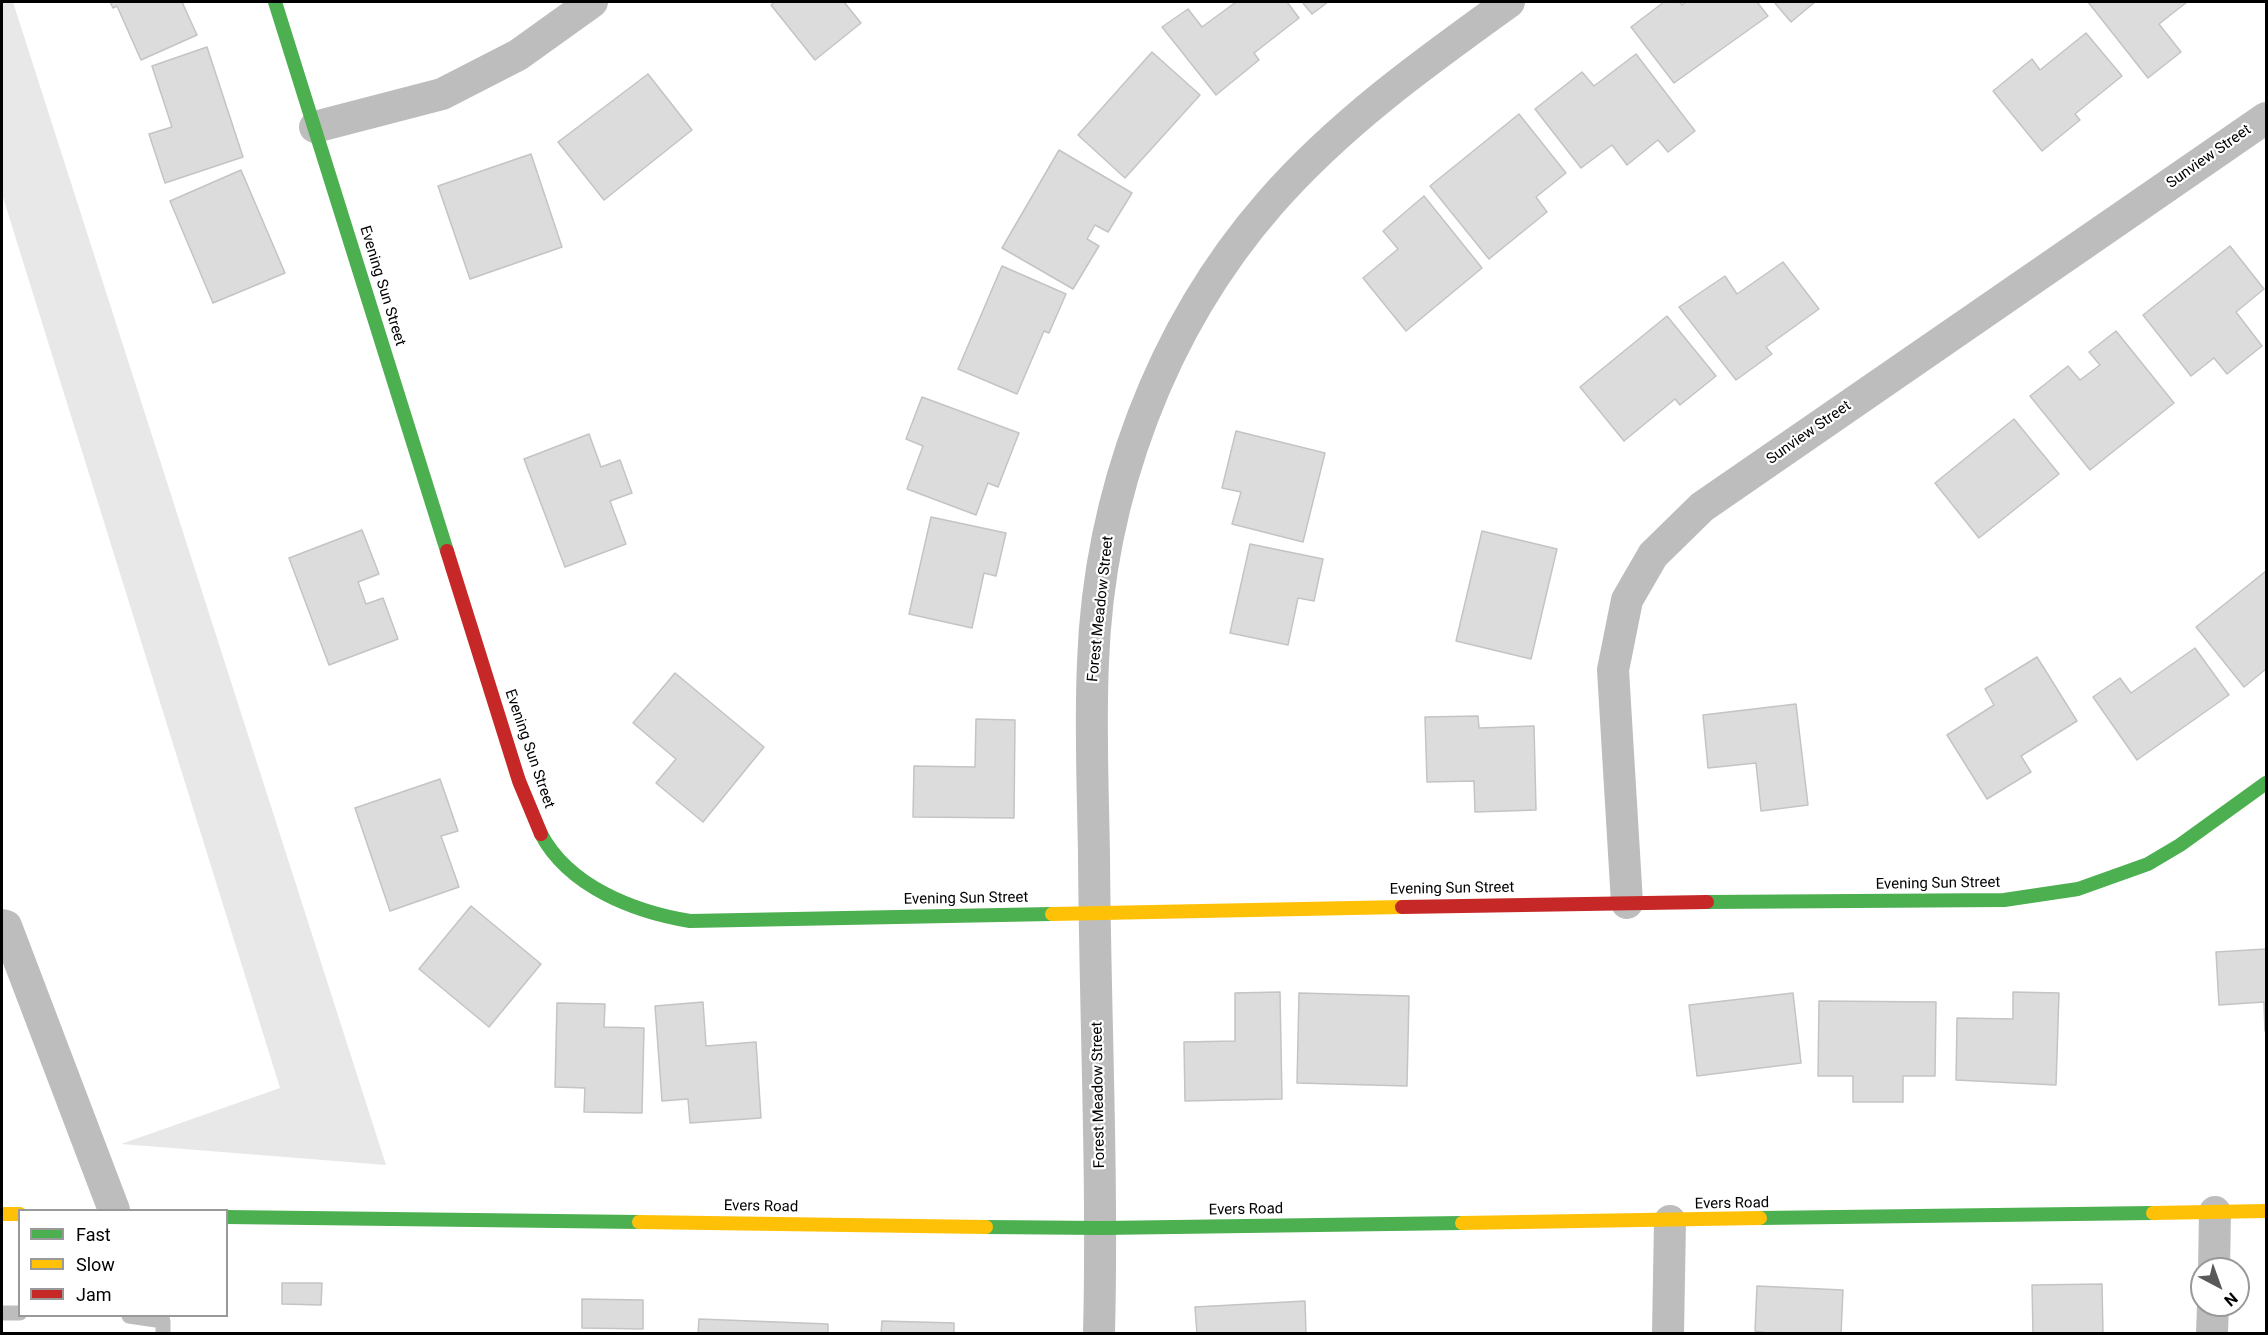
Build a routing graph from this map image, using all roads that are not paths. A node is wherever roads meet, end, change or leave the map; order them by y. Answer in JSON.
{"nodes":[{"id":1,"x":275,"y":2,"type":"edge"},
{"id":2,"x":592,"y":2,"type":"edge"},
{"id":3,"x":1509,"y":2,"type":"edge"},
{"id":4,"x":2266,"y":118,"type":"edge"},
{"id":5,"x":315,"y":127,"type":"junction"},
{"id":6,"x":2266,"y":783,"type":"edge"},
{"id":7,"x":1627,"y":903,"type":"junction"},
{"id":8,"x":1094,"y":913,"type":"junction"},
{"id":9,"x":3,"y":920,"type":"edge"},
{"id":10,"x":114,"y":1209,"type":"edge"},
{"id":11,"x":2266,"y":1211,"type":"edge"},
{"id":12,"x":2215,"y":1212,"type":"junction"},
{"id":13,"x":2,"y":1214,"type":"edge"},
{"id":14,"x":18,"y":1214,"type":"edge"},
{"id":15,"x":228,"y":1217,"type":"edge"},
{"id":16,"x":1670,"y":1221,"type":"junction"},
{"id":17,"x":1102,"y":1228,"type":"junction"},
{"id":18,"x":2214,"y":1257,"type":"edge"},
{"id":19,"x":2,"y":1313,"type":"edge"},
{"id":20,"x":18,"y":1313,"type":"edge"},
{"id":21,"x":136,"y":1317,"type":"edge"},
{"id":22,"x":2213,"y":1317,"type":"edge"},
{"id":23,"x":163,"y":1334,"type":"edge"},
{"id":24,"x":1099,"y":1334,"type":"edge"},
{"id":25,"x":1668,"y":1334,"type":"edge"},
{"id":26,"x":2212,"y":1334,"type":"edge"}],
"edges":[{"from":1,"to":5,"type":"street","name":"Evening Sun Street"},
{"from":2,"to":5,"type":"street"},
{"from":3,"to":8,"type":"street","name":"Forest Meadow Street"},
{"from":4,"to":7,"type":"street","name":"Sunview Street"},
{"from":5,"to":8,"type":"street","name":"Evening Sun Street"},
{"from":6,"to":7,"type":"street","name":"Evening Sun Street"},
{"from":7,"to":8,"type":"street","name":"Evening Sun Street"},
{"from":8,"to":17,"type":"street","name":"Forest Meadow Street"},
{"from":9,"to":10,"type":"street"},
{"from":11,"to":12,"type":"street","name":"Evers Road"},
{"from":12,"to":16,"type":"street","name":"Evers Road"},
{"from":12,"to":18,"type":"street"},
{"from":13,"to":14,"type":"street"},
{"from":15,"to":17,"type":"street","name":"Evers Road"},
{"from":16,"to":17,"type":"street","name":"Evers Road"},
{"from":16,"to":25,"type":"street"},
{"from":17,"to":24,"type":"street","name":"Forest Meadow Street"},
{"from":19,"to":20,"type":"lane"},
{"from":21,"to":23,"type":"lane"},
{"from":22,"to":26,"type":"street"}]}
